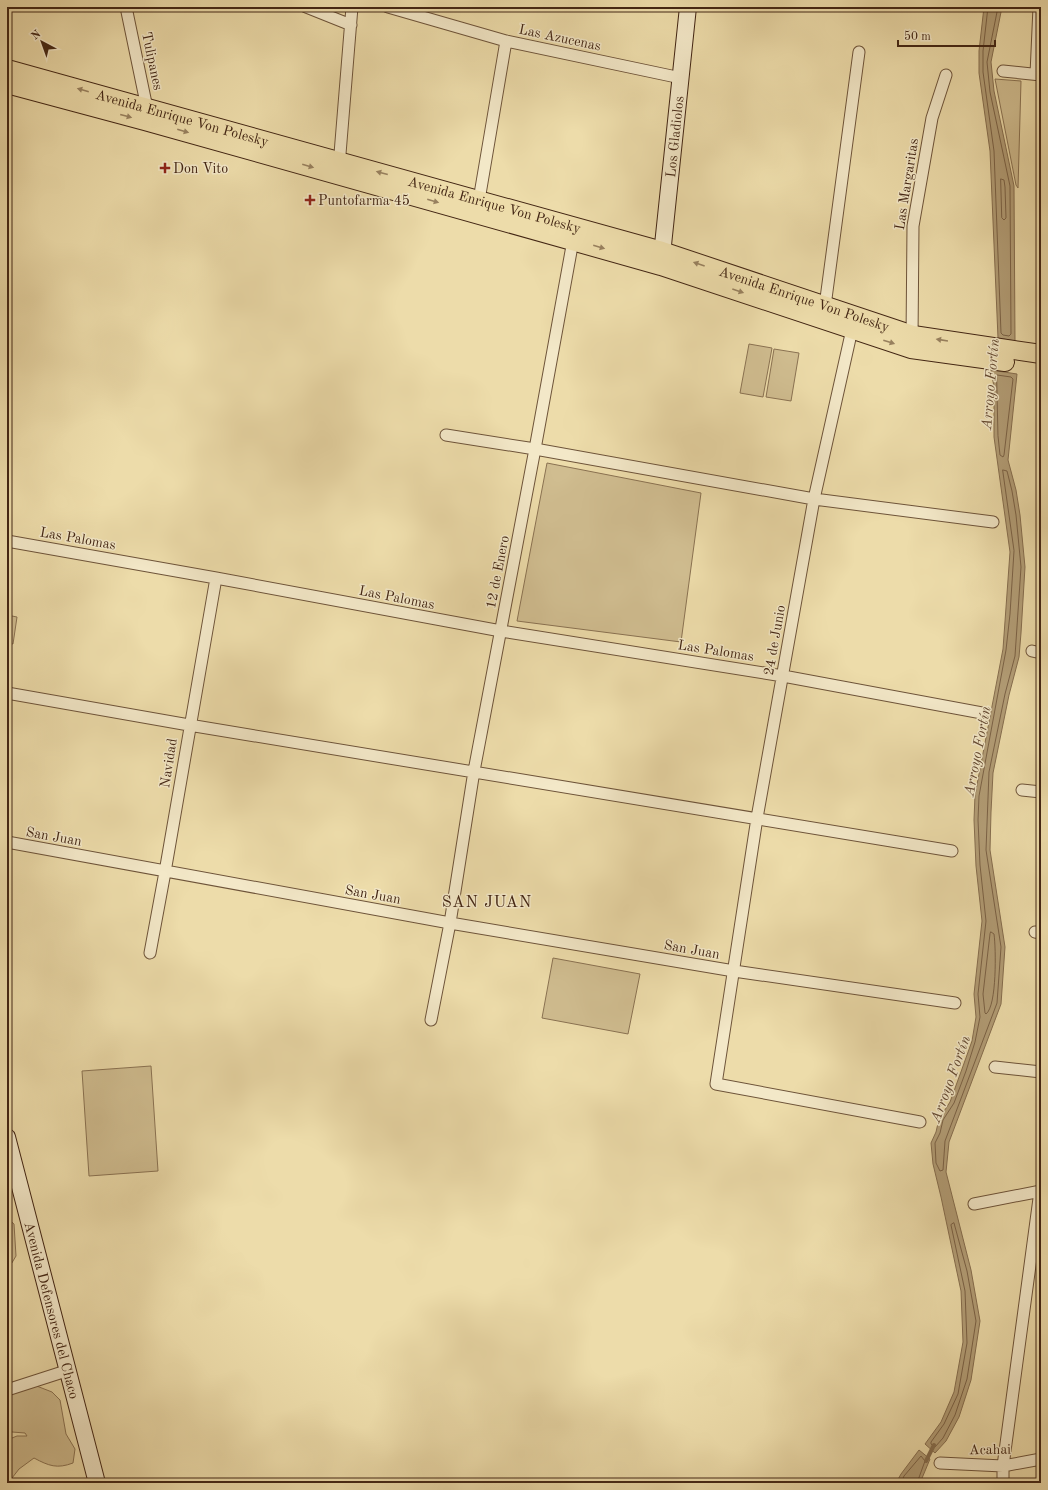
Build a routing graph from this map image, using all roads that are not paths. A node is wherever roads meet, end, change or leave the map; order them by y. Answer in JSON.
{"nodes":[{"id":1,"x":126,"y":7,"type":"edge"},
{"id":2,"x":306,"y":7,"type":"edge"},
{"id":3,"x":352,"y":7,"type":"edge"},
{"id":4,"x":388,"y":7,"type":"edge"},
{"id":5,"x":688,"y":7,"type":"edge"},
{"id":6,"x":1039,"y":7,"type":"edge"},
{"id":7,"x":351,"y":25,"type":"junction"},
{"id":8,"x":506,"y":40,"type":"junction"},
{"id":9,"x":859,"y":52,"type":"dead end"},
{"id":10,"x":7,"y":69,"type":"edge"},
{"id":11,"x":1003,"y":71,"type":"dead end"},
{"id":12,"x":1039,"y":74,"type":"edge"},
{"id":13,"x":946,"y":75,"type":"dead end"},
{"id":14,"x":681,"y":78,"type":"junction"},
{"id":15,"x":7,"y":84,"type":"edge"},
{"id":16,"x":146,"y":114,"type":"junction"},
{"id":17,"x":339,"y":168,"type":"junction"},
{"id":18,"x":478,"y":207,"type":"junction"},
{"id":19,"x":574,"y":233,"type":"junction"},
{"id":20,"x":662,"y":258,"type":"junction"},
{"id":21,"x":825,"y":306,"type":"junction"},
{"id":22,"x":854,"y":323,"type":"junction"},
{"id":23,"x":912,"y":342,"type":"junction"},
{"id":24,"x":1038,"y":360,"type":"edge"},
{"id":25,"x":446,"y":435,"type":"dead end"},
{"id":26,"x":535,"y":449,"type":"junction"},
{"id":27,"x":814,"y":499,"type":"junction"},
{"id":28,"x":993,"y":522,"type":"dead end"},
{"id":29,"x":7,"y":541,"type":"edge"},
{"id":30,"x":216,"y":578,"type":"junction"},
{"id":31,"x":501,"y":631,"type":"junction"},
{"id":32,"x":783,"y":676,"type":"junction"},
{"id":33,"x":7,"y":693,"type":"edge"},
{"id":34,"x":982,"y":713,"type":"dead end"},
{"id":35,"x":189,"y":725,"type":"junction"},
{"id":36,"x":474,"y":771,"type":"junction"},
{"id":37,"x":1022,"y":790,"type":"dead end"},
{"id":38,"x":1041,"y":792,"type":"edge"},
{"id":39,"x":757,"y":818,"type":"junction"},
{"id":40,"x":7,"y":842,"type":"edge"},
{"id":41,"x":952,"y":851,"type":"dead end"},
{"id":42,"x":165,"y":872,"type":"junction"},
{"id":43,"x":450,"y":923,"type":"junction"},
{"id":44,"x":150,"y":952,"type":"dead end"},
{"id":45,"x":734,"y":971,"type":"junction"},
{"id":46,"x":955,"y":1003,"type":"dead end"},
{"id":47,"x":431,"y":1020,"type":"dead end"},
{"id":48,"x":995,"y":1067,"type":"dead end"},
{"id":49,"x":1041,"y":1072,"type":"edge"},
{"id":50,"x":920,"y":1122,"type":"dead end"},
{"id":51,"x":8,"y":1146,"type":"edge"},
{"id":52,"x":1041,"y":1191,"type":"edge"},
{"id":53,"x":974,"y":1204,"type":"dead end"},
{"id":54,"x":69,"y":1370,"type":"junction"},
{"id":55,"x":7,"y":1390,"type":"edge"},
{"id":56,"x":1041,"y":1459,"type":"edge"},
{"id":57,"x":940,"y":1463,"type":"dead end"},
{"id":58,"x":1003,"y":1466,"type":"junction"},
{"id":59,"x":97,"y":1483,"type":"edge"},
{"id":60,"x":1003,"y":1483,"type":"edge"}],
"edges":[{"from":1,"to":16,"type":"street","name":"Tulipanes"},
{"from":2,"to":7,"type":"street"},
{"from":3,"to":7,"type":"street"},
{"from":4,"to":8,"type":"street","name":"Las Azucenas"},
{"from":5,"to":14,"type":"main road","name":"Los Gladiolos"},
{"from":6,"to":12,"type":"street"},
{"from":7,"to":17,"type":"street"},
{"from":8,"to":14,"type":"street","name":"Las Azucenas"},
{"from":8,"to":18,"type":"street"},
{"from":9,"to":21,"type":"street"},
{"from":16,"to":10,"type":"main road","name":"Avenida Enrique Von Polesky","one_way":true},
{"from":11,"to":12,"type":"street"},
{"from":13,"to":23,"type":"street","name":"Las Margaritas"},
{"from":14,"to":20,"type":"main road","name":"Los Gladiolos"},
{"from":15,"to":16,"type":"main road","name":"Avenida Enrique Von Polesky","one_way":true},
{"from":16,"to":17,"type":"main road","name":"Avenida Enrique Von Polesky"},
{"from":17,"to":18,"type":"main road","name":"Avenida Enrique Von Polesky"},
{"from":18,"to":19,"type":"main road","name":"Avenida Enrique Von Polesky"},
{"from":19,"to":20,"type":"main road","name":"Avenida Enrique Von Polesky"},
{"from":19,"to":26,"type":"street","name":"12 de Enero"},
{"from":21,"to":20,"type":"main road","name":"Avenida Enrique Von Polesky","one_way":true},
{"from":20,"to":22,"type":"main road","name":"Avenida Enrique Von Polesky","one_way":true},
{"from":21,"to":22,"type":"main road","name":"Avenida Enrique Von Polesky"},
{"from":22,"to":23,"type":"main road","name":"Avenida Enrique Von Polesky"},
{"from":22,"to":27,"type":"street","name":"24 de Junio"},
{"from":23,"to":24,"type":"main road","name":"Avenida Enrique Von Polesky"},
{"from":25,"to":26,"type":"street"},
{"from":26,"to":27,"type":"street"},
{"from":26,"to":31,"type":"street","name":"12 de Enero"},
{"from":27,"to":28,"type":"street"},
{"from":27,"to":32,"type":"street","name":"24 de Junio"},
{"from":29,"to":30,"type":"street","name":"Las Palomas"},
{"from":30,"to":31,"type":"street","name":"Las Palomas"},
{"from":30,"to":35,"type":"street","name":"Navidad"},
{"from":31,"to":32,"type":"street","name":"Las Palomas"},
{"from":31,"to":36,"type":"street","name":"12 de Enero"},
{"from":32,"to":34,"type":"street","name":"Las Palomas"},
{"from":32,"to":39,"type":"street","name":"24 de Junio"},
{"from":33,"to":35,"type":"street"},
{"from":35,"to":36,"type":"street"},
{"from":35,"to":42,"type":"street","name":"Navidad"},
{"from":36,"to":39,"type":"street"},
{"from":36,"to":43,"type":"street","name":"12 de Enero"},
{"from":37,"to":38,"type":"street"},
{"from":39,"to":41,"type":"street"},
{"from":39,"to":45,"type":"street","name":"24 de Junio"},
{"from":40,"to":42,"type":"street","name":"San Juan"},
{"from":42,"to":43,"type":"street","name":"San Juan"},
{"from":42,"to":44,"type":"street","name":"Navidad"},
{"from":43,"to":45,"type":"street","name":"San Juan"},
{"from":43,"to":47,"type":"street","name":"12 de Enero"},
{"from":45,"to":46,"type":"street","name":"San Juan"},
{"from":45,"to":50,"type":"street","name":"24 de Junio"},
{"from":48,"to":49,"type":"street"},
{"from":51,"to":54,"type":"main road","name":"Avenida Defensores del Chaco"},
{"from":52,"to":53,"type":"street"},
{"from":52,"to":58,"type":"street"},
{"from":54,"to":55,"type":"street"},
{"from":54,"to":59,"type":"main road","name":"Avenida Defensores del Chaco"},
{"from":56,"to":58,"type":"street","name":"Acahai"},
{"from":57,"to":58,"type":"street","name":"Acahai"},
{"from":58,"to":60,"type":"street"}]}
